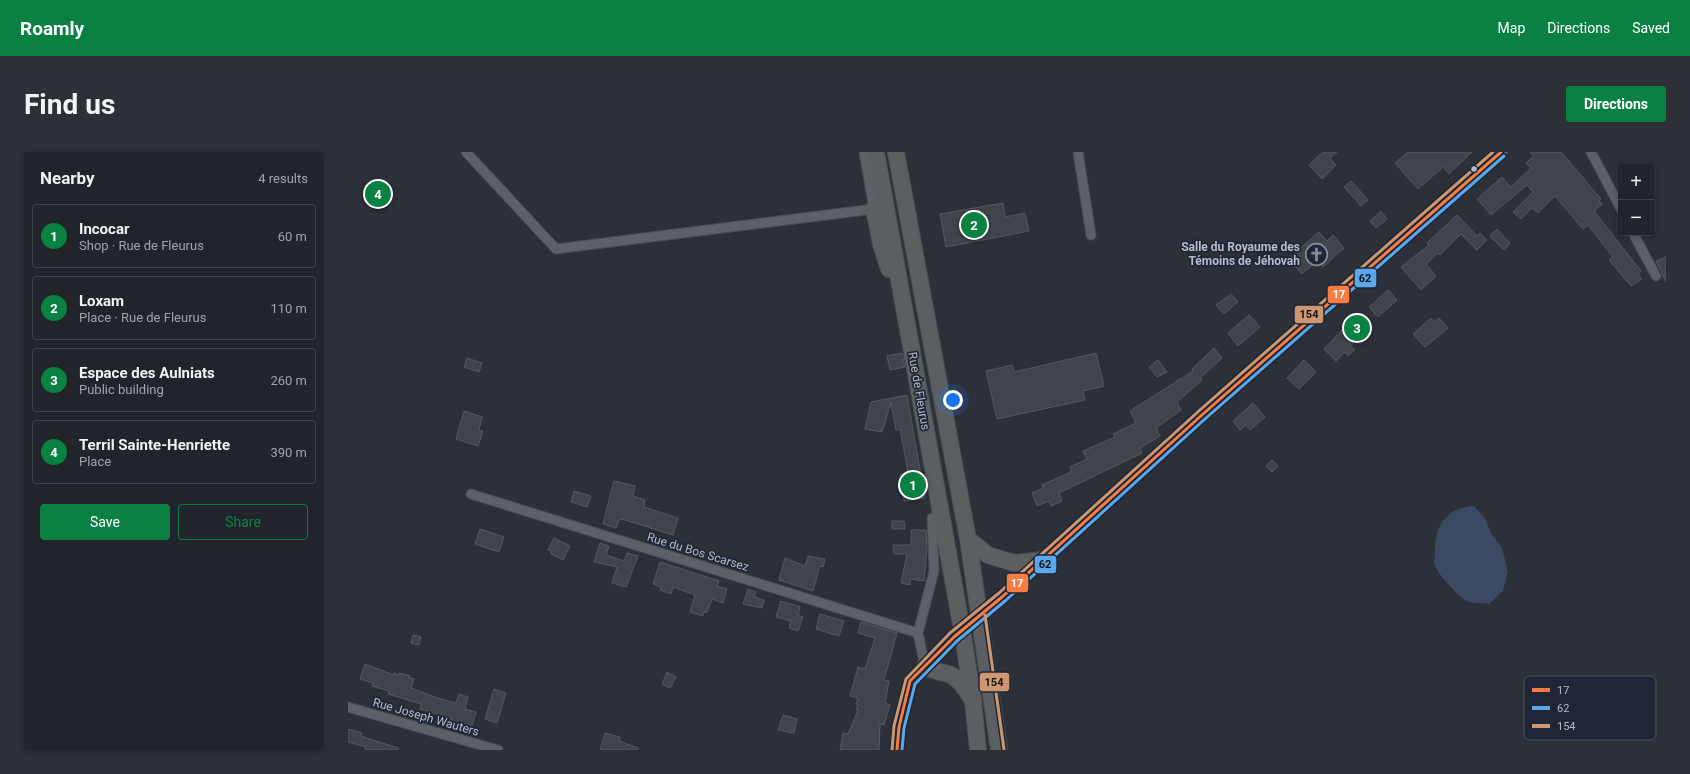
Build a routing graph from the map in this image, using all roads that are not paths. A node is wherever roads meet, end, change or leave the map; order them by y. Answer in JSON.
{"nodes":[{"id":1,"x":466,"y":152,"type":"edge"},
{"id":2,"x":864,"y":152,"type":"edge"},
{"id":3,"x":876,"y":152,"type":"edge"},
{"id":4,"x":896,"y":152,"type":"edge"},
{"id":5,"x":1078,"y":152,"type":"edge"},
{"id":6,"x":1501,"y":152,"type":"edge"},
{"id":7,"x":1591,"y":152,"type":"edge"},
{"id":8,"x":1618,"y":204,"type":"edge"},
{"id":9,"x":874,"y":209,"type":"junction"},
{"id":10,"x":1091,"y":235,"type":"dead end"},
{"id":11,"x":1635,"y":236,"type":"edge"},
{"id":12,"x":1656,"y":276,"type":"dead end"},
{"id":13,"x":900,"y":284,"type":"junction"},
{"id":14,"x":471,"y":494,"type":"dead end"},
{"id":15,"x":932,"y":518,"type":"dead end"},
{"id":16,"x":968,"y":539,"type":"junction"},
{"id":17,"x":1042,"y":560,"type":"junction"},
{"id":18,"x":980,"y":616,"type":"junction"},
{"id":19,"x":962,"y":630,"type":"junction"},
{"id":20,"x":918,"y":633,"type":"junction"},
{"id":21,"x":925,"y":666,"type":"junction"},
{"id":22,"x":973,"y":700,"type":"junction"},
{"id":23,"x":348,"y":707,"type":"edge"},
{"id":24,"x":498,"y":750,"type":"edge"},
{"id":25,"x":897,"y":750,"type":"edge"},
{"id":26,"x":978,"y":750,"type":"edge"},
{"id":27,"x":999,"y":750,"type":"edge"}],
"edges":[{"from":1,"to":9,"type":"street"},
{"from":2,"to":9,"type":"street"},
{"from":3,"to":13,"type":"highway","name":"Rue de Fleurus"},
{"from":4,"to":16,"type":"highway","name":"Rue de Fleurus"},
{"from":5,"to":10,"type":"street"},
{"from":6,"to":17,"type":"main road"},
{"from":7,"to":8,"type":"street"},
{"from":9,"to":13,"type":"highway"},
{"from":11,"to":12,"type":"street"},
{"from":13,"to":19,"type":"highway","name":"Rue de Fleurus"},
{"from":14,"to":20,"type":"street","name":"Rue du Bos Scarsez"},
{"from":15,"to":20,"type":"street"},
{"from":16,"to":17,"type":"highway"},
{"from":16,"to":18,"type":"highway","name":"Rue de Fleurus"},
{"from":17,"to":18,"type":"main road"},
{"from":18,"to":19,"type":"main road"},
{"from":18,"to":27,"type":"highway","name":"Rue de Fleurus"},
{"from":19,"to":21,"type":"main road"},
{"from":19,"to":22,"type":"highway","name":"Rue de Fleurus"},
{"from":20,"to":21,"type":"street"},
{"from":21,"to":22,"type":"highway"},
{"from":21,"to":25,"type":"main road"},
{"from":22,"to":26,"type":"highway","name":"Rue de Fleurus"},
{"from":23,"to":24,"type":"street","name":"Rue Joseph Wauters"}]}
